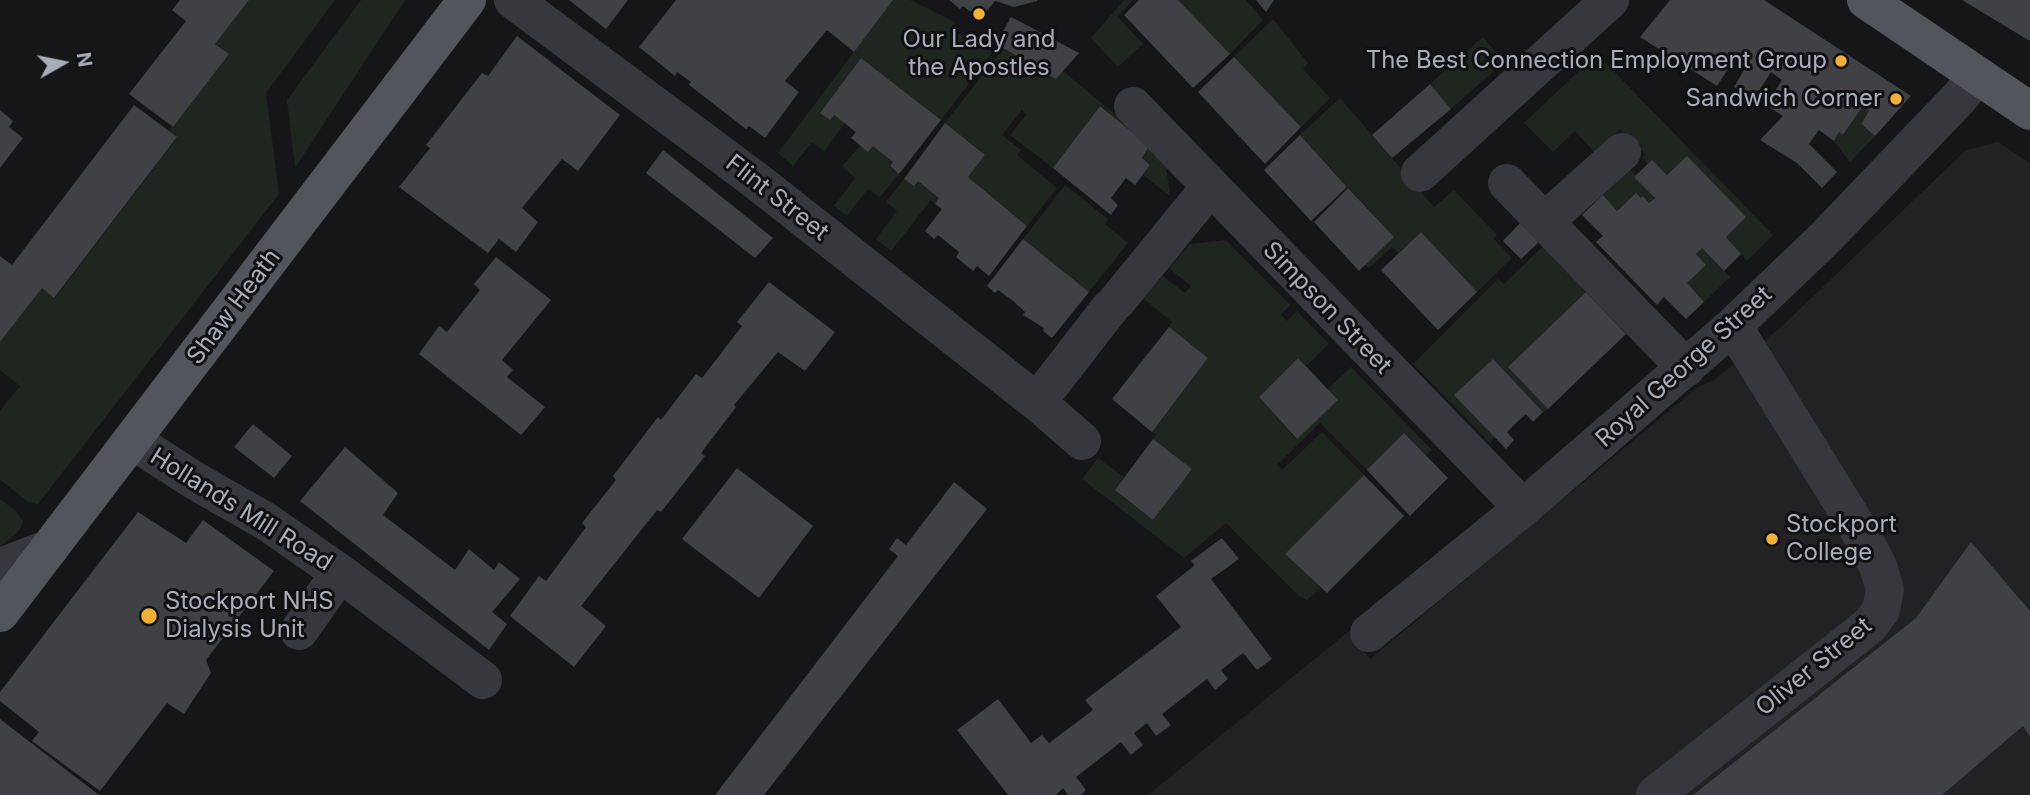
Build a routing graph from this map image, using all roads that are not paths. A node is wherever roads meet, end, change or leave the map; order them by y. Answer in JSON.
{"nodes":[{"id":1,"x":467,"y":0,"type":"edge"},
{"id":2,"x":513,"y":0,"type":"edge"},
{"id":3,"x":1609,"y":0,"type":"edge"},
{"id":4,"x":1866,"y":0,"type":"edge"},
{"id":5,"x":1977,"y":76,"type":"junction"},
{"id":6,"x":1133,"y":106,"type":"dead end"},
{"id":7,"x":2030,"y":111,"type":"edge"},
{"id":8,"x":1622,"y":152,"type":"dead end"},
{"id":9,"x":1420,"y":173,"type":"dead end"},
{"id":10,"x":1507,"y":183,"type":"dead end"},
{"id":11,"x":1210,"y":187,"type":"junction"},
{"id":12,"x":1545,"y":221,"type":"junction"},
{"id":13,"x":1733,"y":326,"type":"junction"},
{"id":14,"x":1686,"y":368,"type":"junction"},
{"id":15,"x":1037,"y":402,"type":"junction"},
{"id":16,"x":133,"y":441,"type":"junction"},
{"id":17,"x":1082,"y":441,"type":"dead end"},
{"id":18,"x":1523,"y":508,"type":"junction"},
{"id":19,"x":50,"y":548,"type":"junction"},
{"id":20,"x":0,"y":567,"type":"edge"},
{"id":21,"x":340,"y":573,"type":"junction"},
{"id":22,"x":0,"y":614,"type":"edge"},
{"id":23,"x":299,"y":631,"type":"dead end"},
{"id":24,"x":1369,"y":633,"type":"dead end"},
{"id":25,"x":483,"y":680,"type":"dead end"},
{"id":26,"x":1655,"y":795,"type":"edge"}],
"edges":[{"from":1,"to":16,"type":"main road","name":"Shaw Heath"},
{"from":2,"to":15,"type":"street","name":"Flint Street"},
{"from":3,"to":9,"type":"street"},
{"from":4,"to":5,"type":"main road"},
{"from":5,"to":7,"type":"main road"},
{"from":5,"to":13,"type":"street","name":"Royal George Street"},
{"from":6,"to":11,"type":"street","name":"Simpson Street"},
{"from":8,"to":12,"type":"street"},
{"from":10,"to":12,"type":"street"},
{"from":11,"to":15,"type":"street"},
{"from":11,"to":18,"type":"street","name":"Simpson Street"},
{"from":12,"to":14,"type":"street"},
{"from":13,"to":14,"type":"street","name":"Royal George Street"},
{"from":13,"to":26,"type":"street","name":"Oliver Street"},
{"from":14,"to":18,"type":"street","name":"Royal George Street"},
{"from":15,"to":17,"type":"street","name":"Flint Street"},
{"from":16,"to":19,"type":"main road","name":"Shaw Heath"},
{"from":16,"to":21,"type":"street","name":"Hollands Mill Road"},
{"from":18,"to":24,"type":"street","name":"Royal George Street"},
{"from":19,"to":20,"type":"street"},
{"from":19,"to":22,"type":"main road","name":"Shaw Heath"},
{"from":21,"to":23,"type":"street"},
{"from":21,"to":25,"type":"street","name":"Hollands Mill Road"}]}
